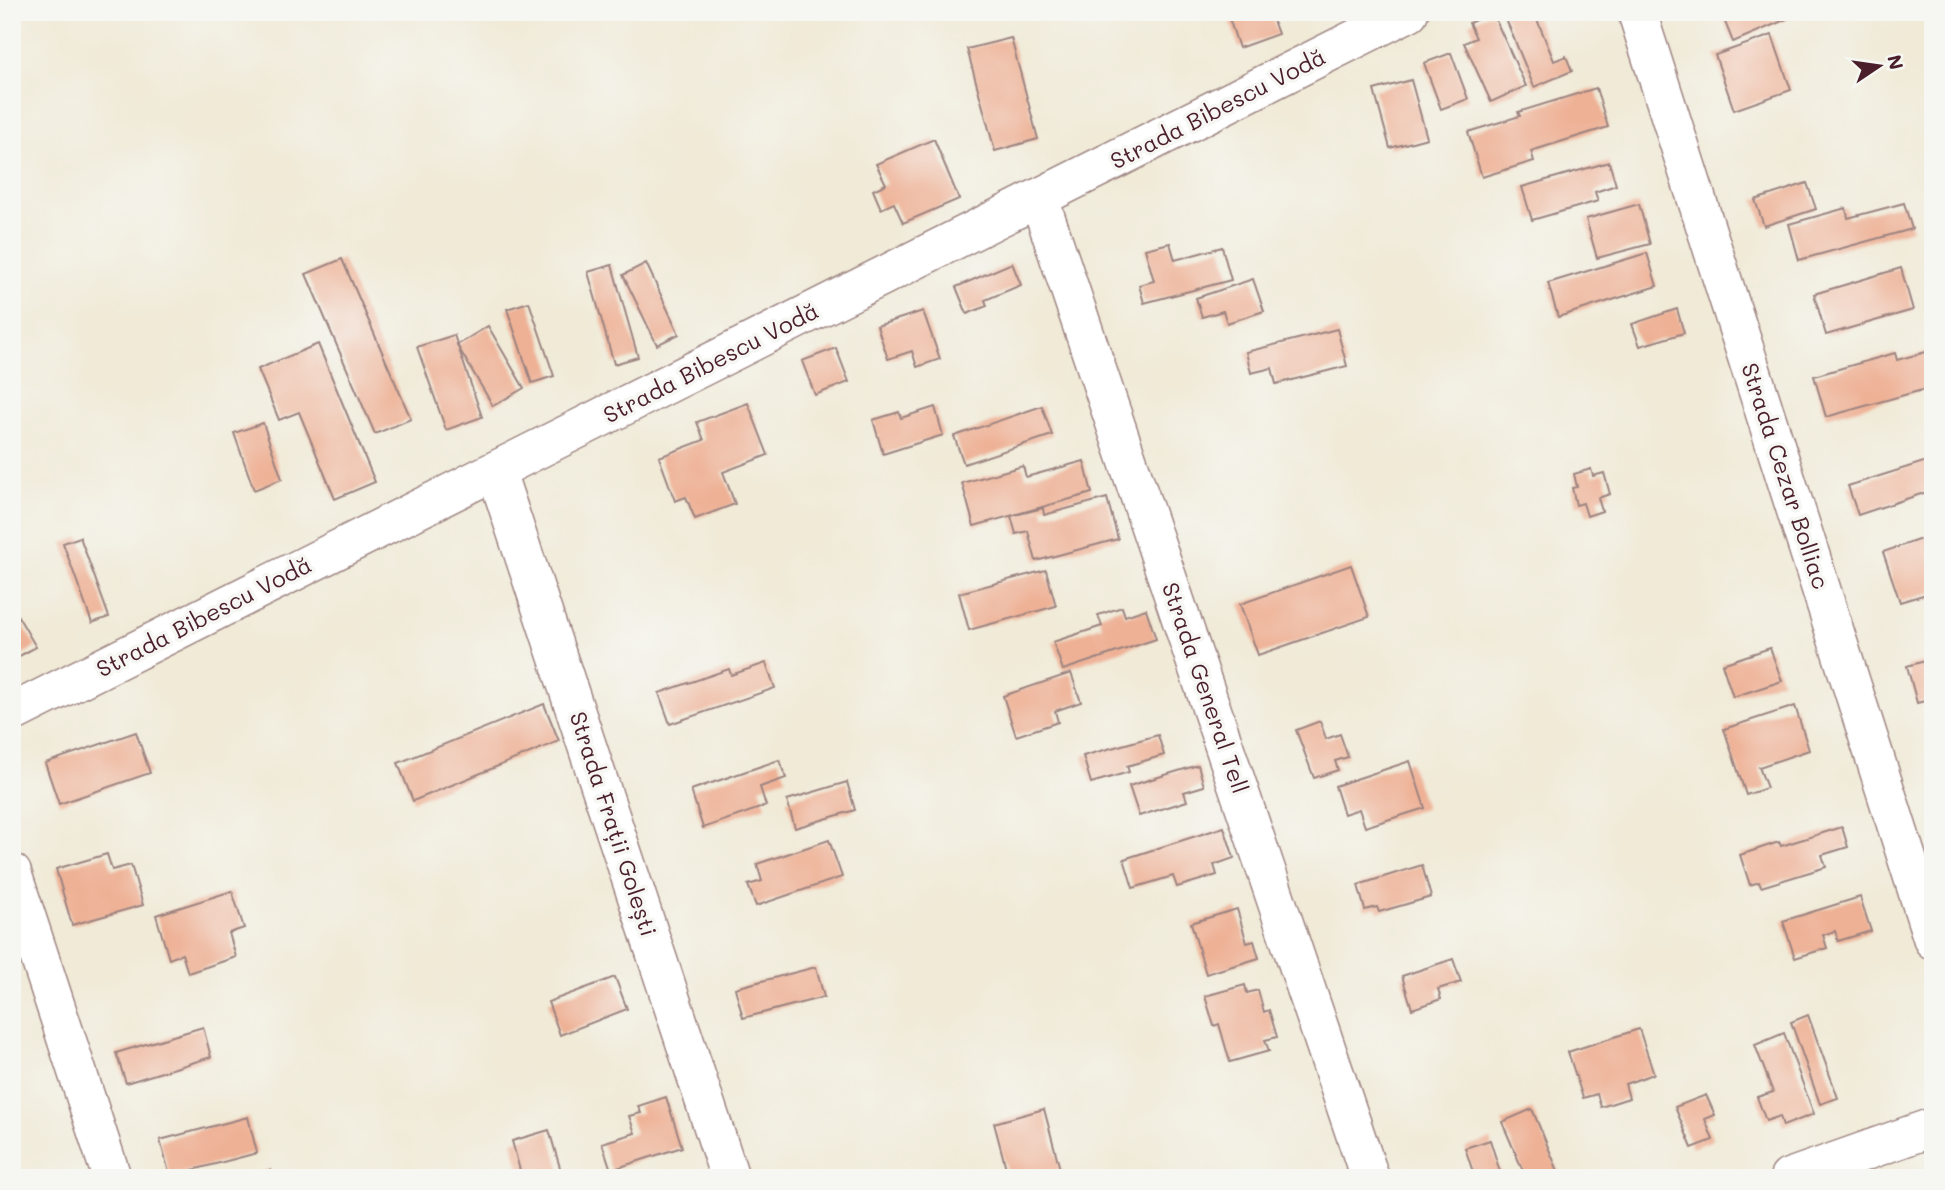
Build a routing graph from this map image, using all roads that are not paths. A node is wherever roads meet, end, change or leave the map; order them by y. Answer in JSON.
{"nodes":[{"id":1,"x":1409,"y":12,"type":"edge"},
{"id":2,"x":1637,"y":12,"type":"edge"},
{"id":3,"x":1039,"y":198,"type":"junction"},
{"id":4,"x":496,"y":471,"type":"junction"},
{"id":5,"x":12,"y":713,"type":"edge"},
{"id":6,"x":12,"y":873,"type":"edge"},
{"id":7,"x":1933,"y":940,"type":"edge"},
{"id":8,"x":1933,"y":1127,"type":"edge"},
{"id":9,"x":112,"y":1178,"type":"edge"},
{"id":10,"x":730,"y":1178,"type":"edge"},
{"id":11,"x":1370,"y":1178,"type":"edge"},
{"id":12,"x":1789,"y":1178,"type":"edge"}],
"edges":[{"from":1,"to":3,"type":"street","name":"Strada Bibescu Vodă"},
{"from":2,"to":7,"type":"street","name":"Strada Cezar Bolliac"},
{"from":3,"to":4,"type":"street","name":"Strada Bibescu Vodă"},
{"from":3,"to":11,"type":"street","name":"Strada General Tell"},
{"from":4,"to":5,"type":"street","name":"Strada Bibescu Vodă"},
{"from":4,"to":10,"type":"street","name":"Strada Frații Golești"},
{"from":6,"to":9,"type":"street"},
{"from":8,"to":12,"type":"street"}]}
